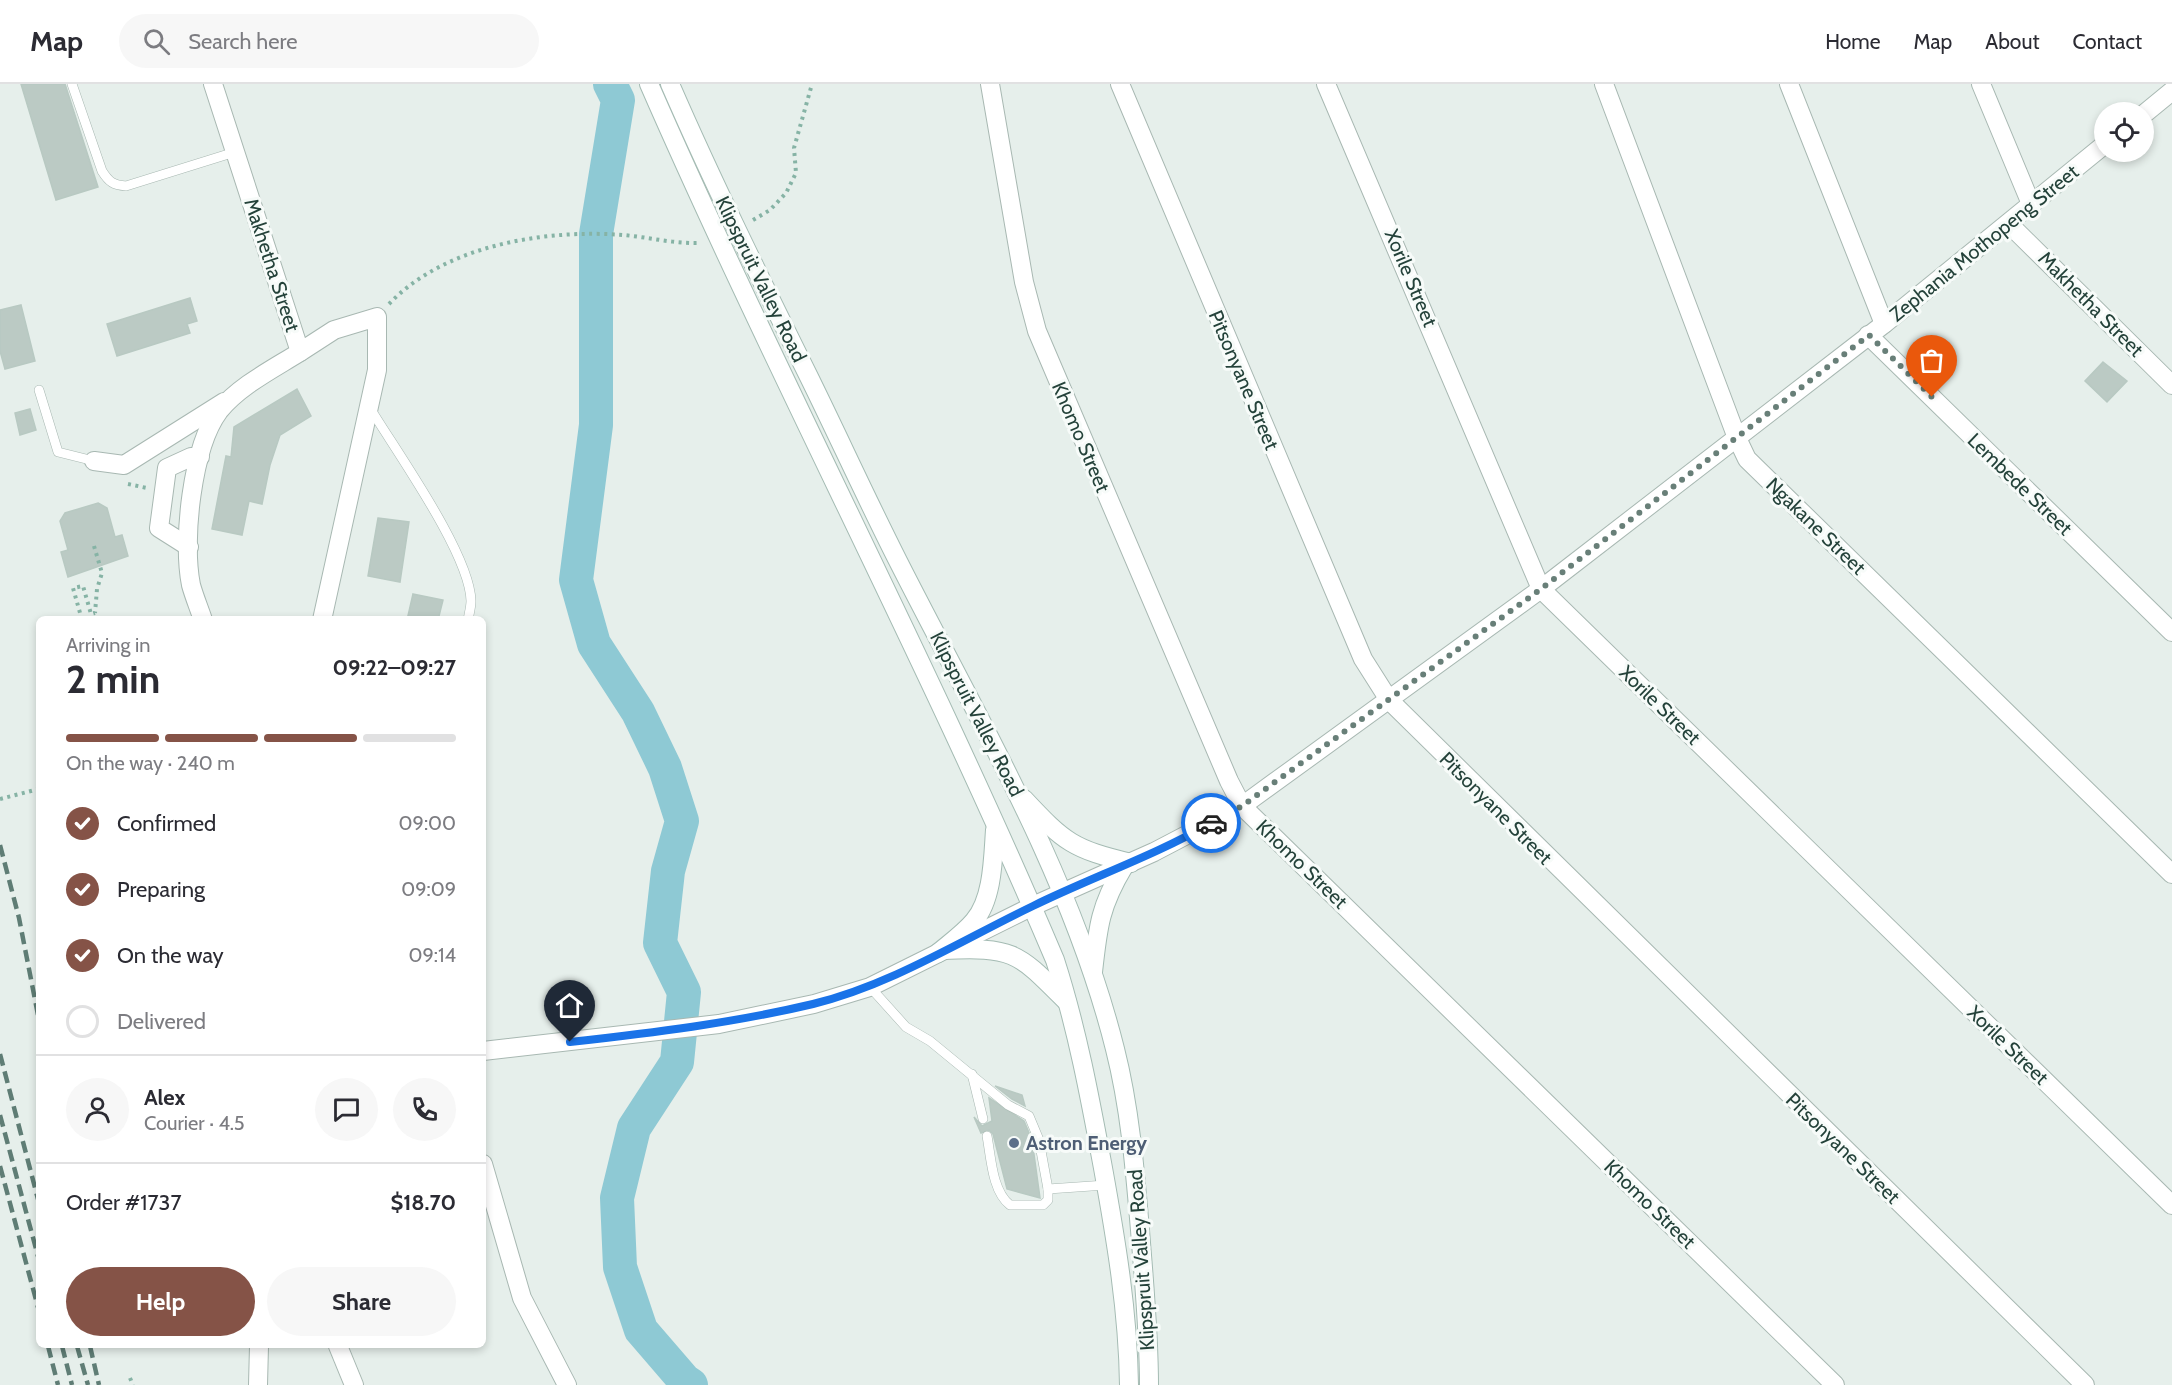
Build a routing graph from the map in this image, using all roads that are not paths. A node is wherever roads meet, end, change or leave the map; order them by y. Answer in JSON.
{"nodes":[{"id":1,"x":72,"y":84,"type":"edge"},
{"id":2,"x":213,"y":84,"type":"edge"},
{"id":3,"x":649,"y":84,"type":"edge"},
{"id":4,"x":670,"y":84,"type":"edge"},
{"id":5,"x":990,"y":84,"type":"edge"},
{"id":6,"x":1120,"y":84,"type":"edge"},
{"id":7,"x":1326,"y":84,"type":"edge"},
{"id":8,"x":1604,"y":84,"type":"edge"},
{"id":9,"x":1789,"y":84,"type":"edge"},
{"id":10,"x":1981,"y":84,"type":"edge"},
{"id":11,"x":2171,"y":90,"type":"edge"},
{"id":12,"x":2154,"y":105,"type":"edge"},
{"id":13,"x":235,"y":152,"type":"junction"},
{"id":14,"x":2094,"y":153,"type":"edge"},
{"id":15,"x":2031,"y":204,"type":"junction"},
{"id":16,"x":2009,"y":224,"type":"junction"},
{"id":17,"x":1884,"y":324,"type":"junction"},
{"id":18,"x":1869,"y":335,"type":"junction"},
{"id":19,"x":300,"y":352,"type":"junction"},
{"id":20,"x":2172,"y":385,"type":"edge"},
{"id":21,"x":39,"y":390,"type":"dead end"},
{"id":22,"x":242,"y":390,"type":"junction"},
{"id":23,"x":369,"y":406,"type":"junction"},
{"id":24,"x":1737,"y":438,"type":"junction"},
{"id":25,"x":200,"y":457,"type":"junction"},
{"id":26,"x":94,"y":461,"type":"joint"},
{"id":27,"x":189,"y":547,"type":"junction"},
{"id":28,"x":1541,"y":589,"type":"junction"},
{"id":29,"x":202,"y":616,"type":"edge"},
{"id":30,"x":323,"y":616,"type":"edge"},
{"id":31,"x":469,"y":616,"type":"edge"},
{"id":32,"x":2172,"y":632,"type":"edge"},
{"id":33,"x":1389,"y":700,"type":"junction"},
{"id":34,"x":1015,"y":789,"type":"junction"},
{"id":35,"x":1242,"y":806,"type":"junction"},
{"id":36,"x":996,"y":828,"type":"junction"},
{"id":37,"x":1127,"y":865,"type":"junction"},
{"id":38,"x":2172,"y":874,"type":"edge"},
{"id":39,"x":1060,"y":893,"type":"junction"},
{"id":40,"x":1033,"y":906,"type":"junction"},
{"id":41,"x":941,"y":952,"type":"junction"},
{"id":42,"x":1092,"y":976,"type":"junction"},
{"id":43,"x":870,"y":987,"type":"junction"},
{"id":44,"x":1070,"y":1006,"type":"junction"},
{"id":45,"x":486,"y":1049,"type":"edge"},
{"id":46,"x":972,"y":1074,"type":"junction"},
{"id":47,"x":983,"y":1119,"type":"dead end"},
{"id":48,"x":987,"y":1136,"type":"dead end"},
{"id":49,"x":486,"y":1174,"type":"edge"},
{"id":50,"x":1106,"y":1185,"type":"junction"},
{"id":51,"x":1048,"y":1189,"type":"junction"},
{"id":52,"x":2172,"y":1205,"type":"edge"},
{"id":53,"x":259,"y":1348,"type":"edge"},
{"id":54,"x":339,"y":1348,"type":"edge"},
{"id":55,"x":258,"y":1385,"type":"edge"},
{"id":56,"x":354,"y":1385,"type":"edge"},
{"id":57,"x":567,"y":1385,"type":"edge"},
{"id":58,"x":1129,"y":1385,"type":"edge"},
{"id":59,"x":1149,"y":1385,"type":"edge"},
{"id":60,"x":1835,"y":1385,"type":"edge"},
{"id":61,"x":2085,"y":1385,"type":"edge"}],
"edges":[{"from":1,"to":13,"type":"lane"},
{"from":2,"to":13,"type":"street","name":"Makhetha Street"},
{"from":3,"to":36,"type":"street","name":"Klipspruit Valley Road"},
{"from":4,"to":34,"type":"street","name":"Klipspruit Valley Road"},
{"from":5,"to":35,"type":"street","name":"Khomo Street"},
{"from":6,"to":33,"type":"street","name":"Pitsonyane Street"},
{"from":7,"to":28,"type":"street","name":"Xorile Street"},
{"from":8,"to":24,"type":"street","name":"Ngakane Street"},
{"from":9,"to":17,"type":"street"},
{"from":10,"to":15,"type":"street"},
{"from":11,"to":12,"type":"street"},
{"from":13,"to":19,"type":"street","name":"Makhetha Street"},
{"from":14,"to":15,"type":"street","name":"Zephania Mothopeng Street"},
{"from":15,"to":16,"type":"street","name":"Zephania Mothopeng Street"},
{"from":16,"to":17,"type":"street","name":"Zephania Mothopeng Street"},
{"from":16,"to":20,"type":"street","name":"Makhetha Street"},
{"from":17,"to":18,"type":"street","name":"Zephania Mothopeng Street"},
{"from":18,"to":24,"type":"street","name":"Zephania Mothopeng Street"},
{"from":18,"to":32,"type":"street","name":"Lembede Street"},
{"from":19,"to":22,"type":"street","name":"Makhetha Street"},
{"from":19,"to":23,"type":"street"},
{"from":21,"to":26,"type":"lane"},
{"from":22,"to":25,"type":"street","name":"Makhetha Street"},
{"from":22,"to":26,"type":"street"},
{"from":23,"to":30,"type":"street"},
{"from":23,"to":31,"type":"lane"},
{"from":24,"to":28,"type":"street","name":"Zephania Mothopeng Street"},
{"from":24,"to":38,"type":"street","name":"Ngakane Street"},
{"from":25,"to":27,"type":"street","name":"Makhetha Street"},
{"from":25,"to":27,"type":"street"},
{"from":27,"to":29,"type":"street","name":"Makhetha Street"},
{"from":28,"to":33,"type":"street","name":"Zephania Mothopeng Street"},
{"from":28,"to":52,"type":"street","name":"Xorile Street"},
{"from":33,"to":35,"type":"street","name":"Zephania Mothopeng Street"},
{"from":33,"to":61,"type":"street","name":"Pitsonyane Street"},
{"from":34,"to":37,"type":"street"},
{"from":34,"to":39,"type":"street","name":"Klipspruit Valley Road"},
{"from":35,"to":37,"type":"street","name":"Zephania Mothopeng Street"},
{"from":35,"to":60,"type":"street","name":"Khomo Street"},
{"from":36,"to":40,"type":"street","name":"Klipspruit Valley Road"},
{"from":36,"to":41,"type":"street"},
{"from":37,"to":39,"type":"street","name":"Zephania Mothopeng Street"},
{"from":37,"to":42,"type":"street"},
{"from":39,"to":40,"type":"street","name":"Zephania Mothopeng Street"},
{"from":39,"to":42,"type":"street","name":"Klipspruit Valley Road"},
{"from":40,"to":41,"type":"street","name":"Zephania Mothopeng Street"},
{"from":40,"to":44,"type":"street","name":"Klipspruit Valley Road"},
{"from":41,"to":43,"type":"street","name":"Zephania Mothopeng Street"},
{"from":41,"to":44,"type":"street"},
{"from":42,"to":59,"type":"street","name":"Klipspruit Valley Road"},
{"from":43,"to":45,"type":"street","name":"Zephania Mothopeng Street"},
{"from":43,"to":46,"type":"lane"},
{"from":44,"to":50,"type":"street","name":"Klipspruit Valley Road"},
{"from":46,"to":47,"type":"lane"},
{"from":46,"to":51,"type":"lane"},
{"from":48,"to":51,"type":"lane"},
{"from":49,"to":57,"type":"street"},
{"from":50,"to":51,"type":"lane"},
{"from":50,"to":58,"type":"street","name":"Klipspruit Valley Road"},
{"from":53,"to":55,"type":"street"},
{"from":54,"to":56,"type":"street"}]}
